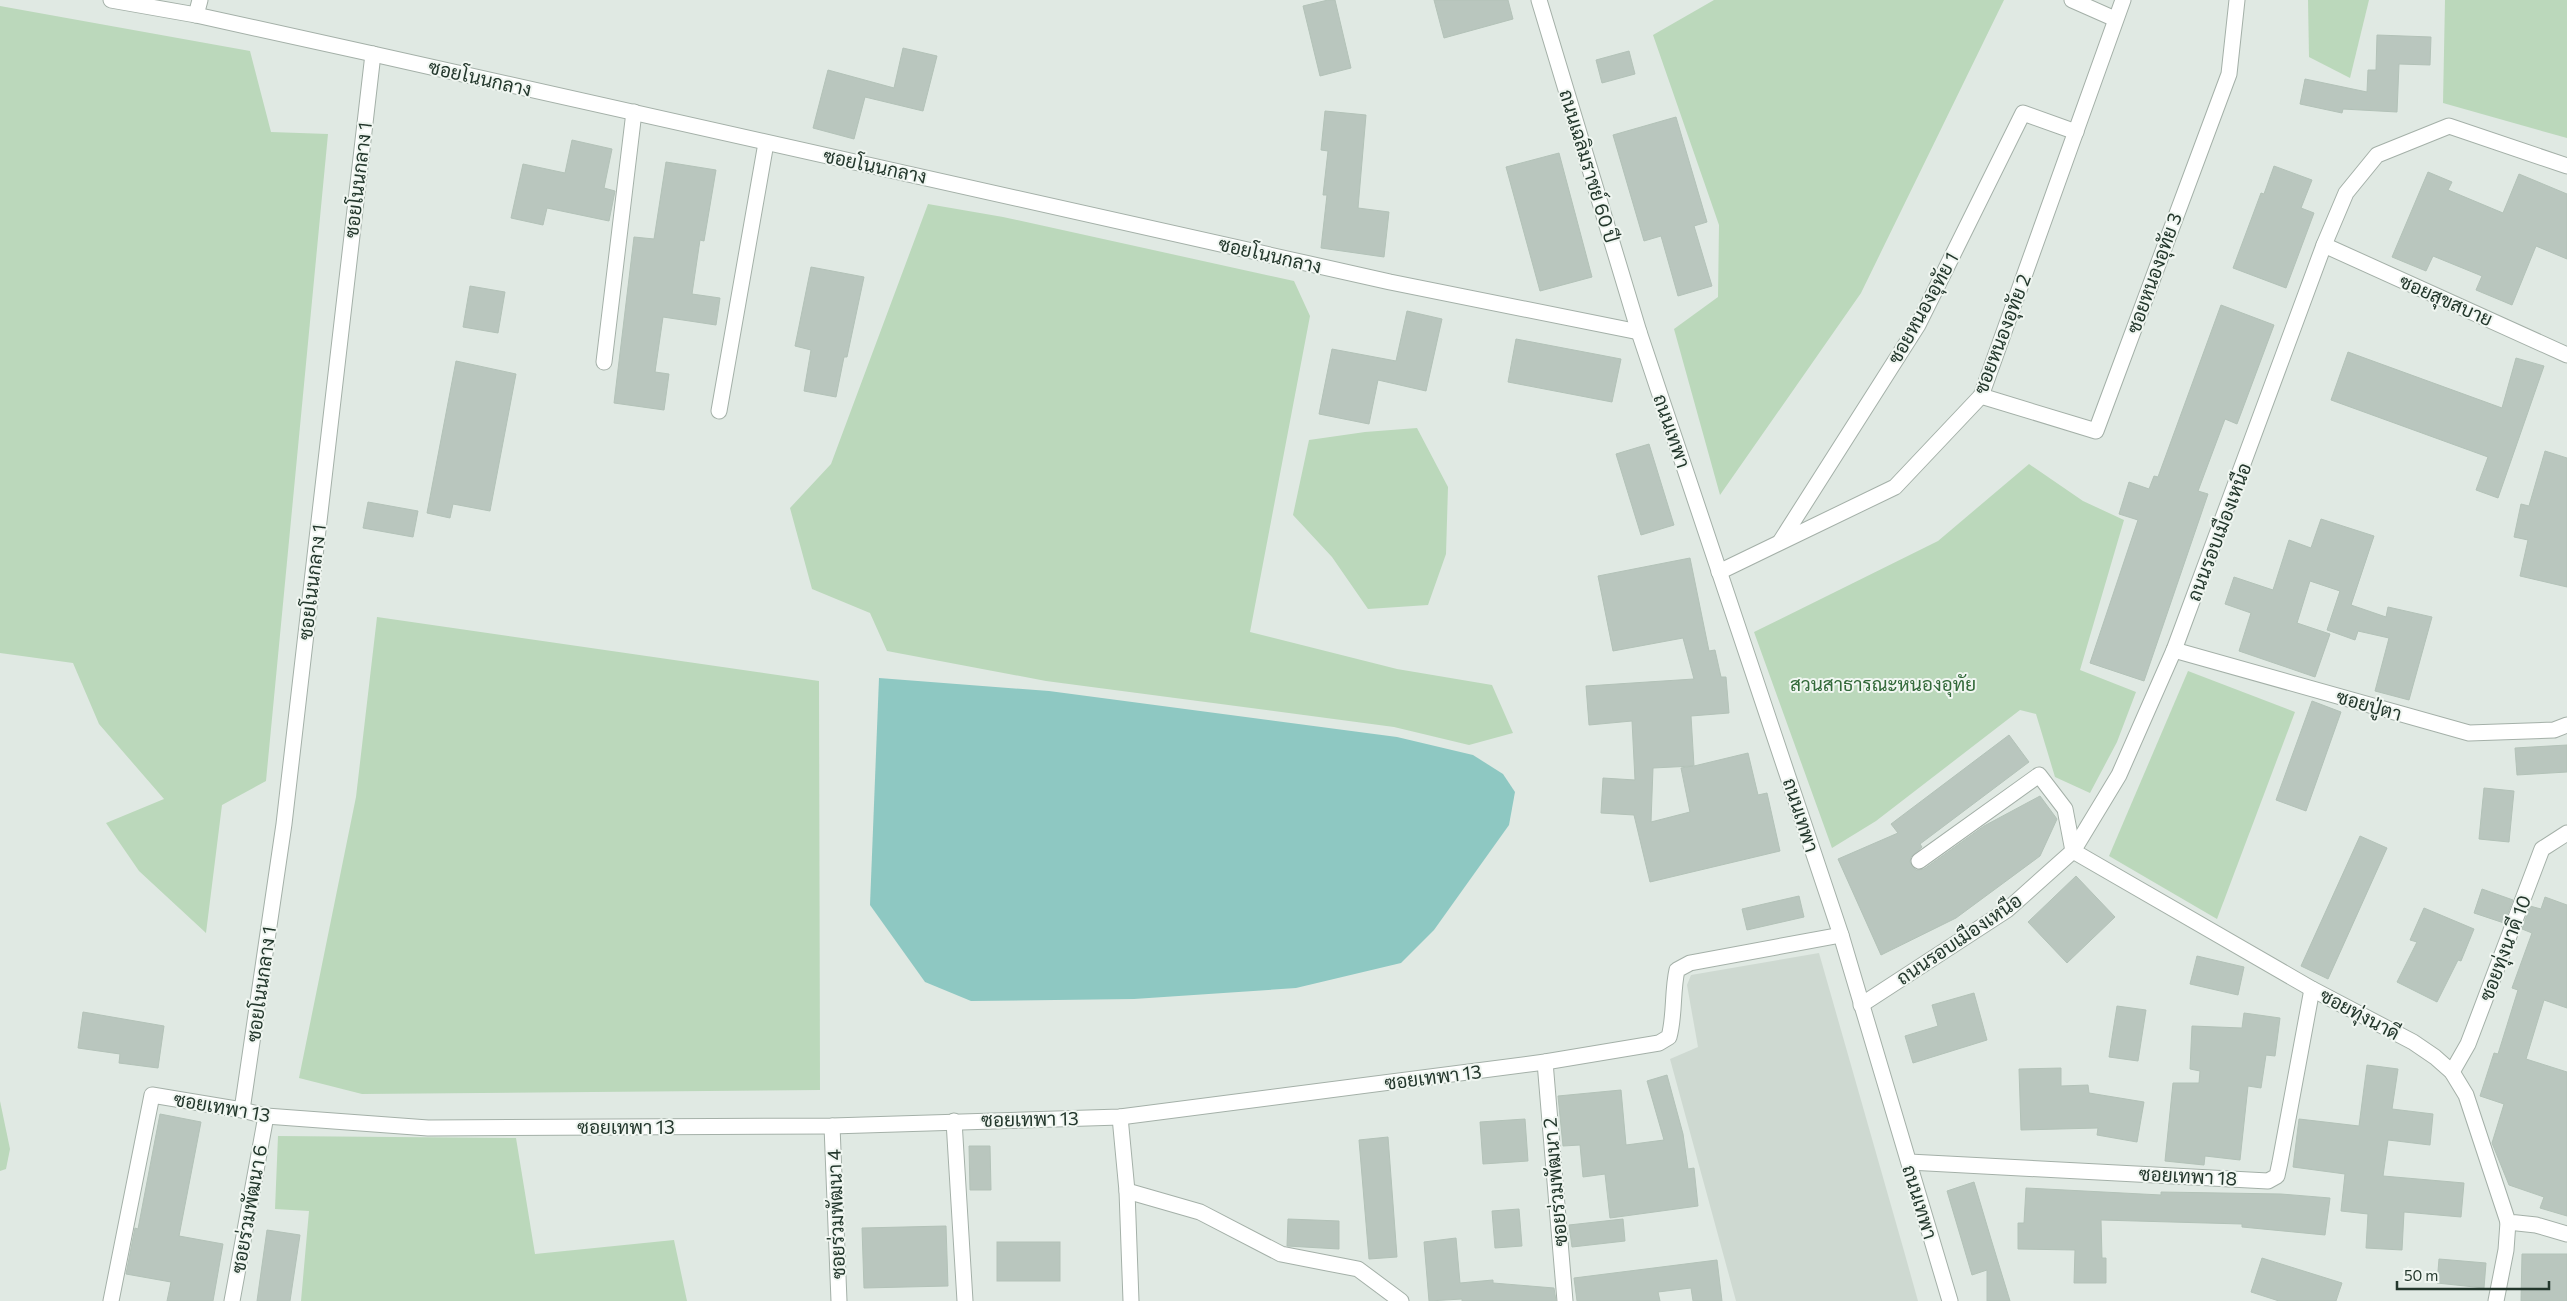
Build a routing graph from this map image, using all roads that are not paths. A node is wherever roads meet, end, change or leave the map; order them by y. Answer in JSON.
{"nodes":[{"id":1,"x":111,"y":0,"type":"edge"},
{"id":2,"x":200,"y":0,"type":"edge"},
{"id":3,"x":1539,"y":0,"type":"edge"},
{"id":4,"x":2072,"y":0,"type":"edge"},
{"id":5,"x":2122,"y":0,"type":"edge"},
{"id":6,"x":2237,"y":0,"type":"edge"},
{"id":7,"x":196,"y":15,"type":"junction"},
{"id":8,"x":2115,"y":19,"type":"junction"},
{"id":9,"x":373,"y":54,"type":"junction"},
{"id":10,"x":634,"y":112,"type":"junction"},
{"id":11,"x":2076,"y":132,"type":"junction"},
{"id":12,"x":766,"y":143,"type":"junction"},
{"id":13,"x":2567,"y":166,"type":"edge"},
{"id":14,"x":2324,"y":246,"type":"junction"},
{"id":15,"x":1639,"y":332,"type":"junction"},
{"id":16,"x":2567,"y":355,"type":"edge"},
{"id":17,"x":604,"y":362,"type":"dead end"},
{"id":18,"x":1981,"y":396,"type":"junction"},
{"id":19,"x":719,"y":411,"type":"dead end"},
{"id":20,"x":1780,"y":542,"type":"junction"},
{"id":21,"x":1719,"y":572,"type":"junction"},
{"id":22,"x":2174,"y":650,"type":"junction"},
{"id":23,"x":2567,"y":725,"type":"edge"},
{"id":24,"x":2567,"y":832,"type":"edge"},
{"id":25,"x":2073,"y":851,"type":"junction"},
{"id":26,"x":1919,"y":861,"type":"dead end"},
{"id":27,"x":1841,"y":935,"type":"junction"},
{"id":28,"x":2312,"y":989,"type":"junction"},
{"id":29,"x":1861,"y":1005,"type":"junction"},
{"id":30,"x":1545,"y":1062,"type":"junction"},
{"id":31,"x":2452,"y":1072,"type":"junction"},
{"id":32,"x":242,"y":1110,"type":"junction"},
{"id":33,"x":266,"y":1116,"type":"junction"},
{"id":34,"x":1120,"y":1117,"type":"junction"},
{"id":35,"x":954,"y":1121,"type":"junction"},
{"id":36,"x":832,"y":1126,"type":"junction"},
{"id":37,"x":1909,"y":1162,"type":"junction"},
{"id":38,"x":1127,"y":1191,"type":"junction"},
{"id":39,"x":2508,"y":1222,"type":"junction"},
{"id":40,"x":2567,"y":1234,"type":"edge"},
{"id":41,"x":111,"y":1301,"type":"edge"},
{"id":42,"x":232,"y":1301,"type":"edge"},
{"id":43,"x":839,"y":1301,"type":"edge"},
{"id":44,"x":965,"y":1301,"type":"edge"},
{"id":45,"x":1131,"y":1301,"type":"edge"},
{"id":46,"x":1401,"y":1301,"type":"edge"},
{"id":47,"x":1565,"y":1301,"type":"edge"},
{"id":48,"x":1950,"y":1301,"type":"edge"},
{"id":49,"x":2496,"y":1301,"type":"edge"}],
"edges":[{"from":1,"to":7,"type":"street","name":"ซอยโนนกลาง"},
{"from":2,"to":7,"type":"street"},
{"from":3,"to":15,"type":"street","name":"ถนนเฉลิมราชย์ 60 ปี"},
{"from":4,"to":8,"type":"street"},
{"from":5,"to":8,"type":"street","name":"ซอยหนองอุทัย 2"},
{"from":6,"to":18,"type":"street","name":"ซอยหนองอุทัย 3"},
{"from":7,"to":9,"type":"street","name":"ซอยโนนกลาง"},
{"from":8,"to":11,"type":"street","name":"ซอยหนองอุทัย 2"},
{"from":9,"to":10,"type":"street","name":"ซอยโนนกลาง"},
{"from":9,"to":32,"type":"street","name":"ซอยโนนกลาง 1"},
{"from":10,"to":12,"type":"street","name":"ซอยโนนกลาง"},
{"from":10,"to":17,"type":"street"},
{"from":11,"to":18,"type":"street","name":"ซอยหนองอุทัย 2"},
{"from":11,"to":20,"type":"street","name":"ซอยหนองอุทัย 1"},
{"from":12,"to":15,"type":"street","name":"ซอยโนนกลาง"},
{"from":12,"to":19,"type":"street"},
{"from":13,"to":14,"type":"street","name":"ถนนรอบเมืองเหนือ"},
{"from":14,"to":16,"type":"street","name":"ซอยสุขสบาย"},
{"from":14,"to":22,"type":"street","name":"ถนนรอบเมืองเหนือ"},
{"from":15,"to":21,"type":"street","name":"ถนนเทพา"},
{"from":18,"to":20,"type":"street","name":"ซอยหนองอุทัย 2"},
{"from":20,"to":21,"type":"street","name":"ซอยหนองอุทัย 2"},
{"from":21,"to":27,"type":"street","name":"ถนนเทพา"},
{"from":22,"to":23,"type":"street","name":"ซอยปู่ตา"},
{"from":22,"to":25,"type":"street","name":"ถนนรอบเมืองเหนือ"},
{"from":24,"to":31,"type":"street","name":"ซอยทุ่งนาดี 10"},
{"from":25,"to":26,"type":"street"},
{"from":25,"to":28,"type":"street","name":"ซอยทุ่งนาดี"},
{"from":25,"to":29,"type":"street","name":"ถนนรอบเมืองเหนือ"},
{"from":27,"to":29,"type":"street","name":"ถนนเทพา"},
{"from":27,"to":30,"type":"street","name":"ซอยเทพา 13"},
{"from":28,"to":31,"type":"street","name":"ซอยทุ่งนาดี"},
{"from":28,"to":37,"type":"street","name":"ซอยเทพา 18"},
{"from":29,"to":37,"type":"street","name":"ถนนเทพา"},
{"from":30,"to":34,"type":"street","name":"ซอยเทพา 13"},
{"from":30,"to":47,"type":"street","name":"ซอยร่วมพัฒนา 2"},
{"from":31,"to":39,"type":"street","name":"ซอยทุ่งนาดี"},
{"from":32,"to":33,"type":"street","name":"ซอยเทพา 13"},
{"from":32,"to":41,"type":"street","name":"ซอยเทพา 13"},
{"from":33,"to":36,"type":"street","name":"ซอยเทพา 13"},
{"from":33,"to":42,"type":"street","name":"ซอยร่วมพัฒนา 6"},
{"from":34,"to":35,"type":"street","name":"ซอยเทพา 13"},
{"from":34,"to":38,"type":"street"},
{"from":35,"to":36,"type":"street","name":"ซอยเทพา 13"},
{"from":35,"to":44,"type":"street"},
{"from":36,"to":43,"type":"street","name":"ซอยร่วมพัฒนา 4"},
{"from":37,"to":48,"type":"street","name":"ถนนเทพา"},
{"from":38,"to":45,"type":"street"},
{"from":38,"to":46,"type":"street"},
{"from":39,"to":40,"type":"street"},
{"from":39,"to":49,"type":"street"}]}
